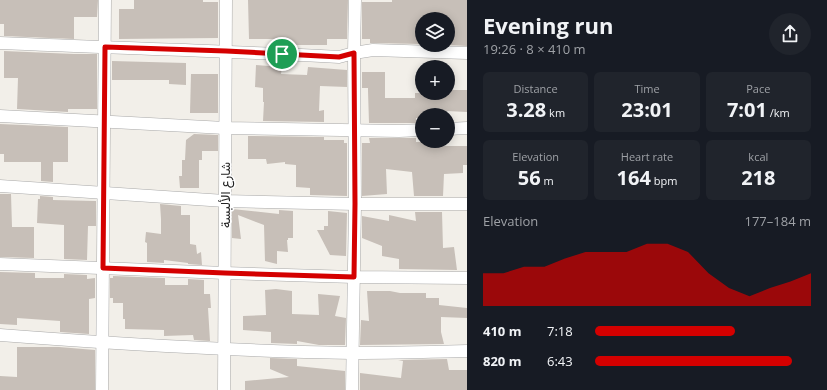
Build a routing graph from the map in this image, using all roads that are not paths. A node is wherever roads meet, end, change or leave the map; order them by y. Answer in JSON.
{"nodes":[{"id":1,"x":105,"y":0,"type":"edge"},
{"id":2,"x":226,"y":0,"type":"edge"},
{"id":3,"x":355,"y":0,"type":"edge"},
{"id":4,"x":0,"y":43,"type":"edge"},
{"id":5,"x":105,"y":47,"type":"junction"},
{"id":6,"x":226,"y":51,"type":"junction"},
{"id":7,"x":354,"y":53,"type":"junction"},
{"id":8,"x":467,"y":53,"type":"edge"},
{"id":9,"x":0,"y":116,"type":"edge"},
{"id":10,"x":104,"y":122,"type":"junction"},
{"id":11,"x":226,"y":128,"type":"junction"},
{"id":12,"x":467,"y":128,"type":"edge"},
{"id":13,"x":455,"y":129,"type":"edge"},
{"id":14,"x":354,"y":130,"type":"junction"},
{"id":15,"x":415,"y":130,"type":"edge"},
{"id":16,"x":0,"y":186,"type":"edge"},
{"id":17,"x":104,"y":192,"type":"junction"},
{"id":18,"x":225,"y":201,"type":"junction"},
{"id":19,"x":355,"y":204,"type":"junction"},
{"id":20,"x":467,"y":204,"type":"edge"},
{"id":21,"x":0,"y":264,"type":"edge"},
{"id":22,"x":103,"y":268,"type":"junction"},
{"id":23,"x":225,"y":273,"type":"junction"},
{"id":24,"x":354,"y":277,"type":"junction"},
{"id":25,"x":467,"y":278,"type":"edge"},
{"id":26,"x":0,"y":335,"type":"edge"},
{"id":27,"x":102,"y":343,"type":"junction"},
{"id":28,"x":224,"y":349,"type":"junction"},
{"id":29,"x":467,"y":351,"type":"edge"},
{"id":30,"x":353,"y":353,"type":"junction"},
{"id":31,"x":102,"y":390,"type":"edge"},
{"id":32,"x":224,"y":390,"type":"edge"},
{"id":33,"x":352,"y":390,"type":"edge"}],
"edges":[{"from":1,"to":5,"type":"street"},
{"from":2,"to":6,"type":"street","name":"شارع الألبسة"},
{"from":3,"to":7,"type":"street"},
{"from":4,"to":5,"type":"street"},
{"from":5,"to":6,"type":"street"},
{"from":5,"to":10,"type":"street"},
{"from":6,"to":7,"type":"street"},
{"from":6,"to":11,"type":"street","name":"شارع الألبسة"},
{"from":7,"to":8,"type":"street"},
{"from":7,"to":14,"type":"street"},
{"from":9,"to":10,"type":"street"},
{"from":10,"to":11,"type":"street"},
{"from":10,"to":17,"type":"street"},
{"from":11,"to":14,"type":"street"},
{"from":11,"to":18,"type":"street","name":"شارع الألبسة"},
{"from":12,"to":13,"type":"street"},
{"from":14,"to":15,"type":"street"},
{"from":14,"to":19,"type":"street"},
{"from":16,"to":17,"type":"street"},
{"from":17,"to":18,"type":"street"},
{"from":17,"to":22,"type":"street"},
{"from":18,"to":19,"type":"street"},
{"from":18,"to":23,"type":"street","name":"شارع الألبسة"},
{"from":19,"to":20,"type":"street"},
{"from":19,"to":24,"type":"street"},
{"from":21,"to":22,"type":"street"},
{"from":22,"to":23,"type":"street"},
{"from":22,"to":27,"type":"street"},
{"from":23,"to":24,"type":"street"},
{"from":23,"to":28,"type":"street","name":"شارع الألبسة"},
{"from":24,"to":25,"type":"street"},
{"from":24,"to":30,"type":"street"},
{"from":26,"to":27,"type":"street"},
{"from":27,"to":28,"type":"street"},
{"from":27,"to":31,"type":"street"},
{"from":28,"to":30,"type":"street"},
{"from":28,"to":32,"type":"street","name":"شارع الألبسة"},
{"from":29,"to":30,"type":"street"},
{"from":30,"to":33,"type":"street"}]}
